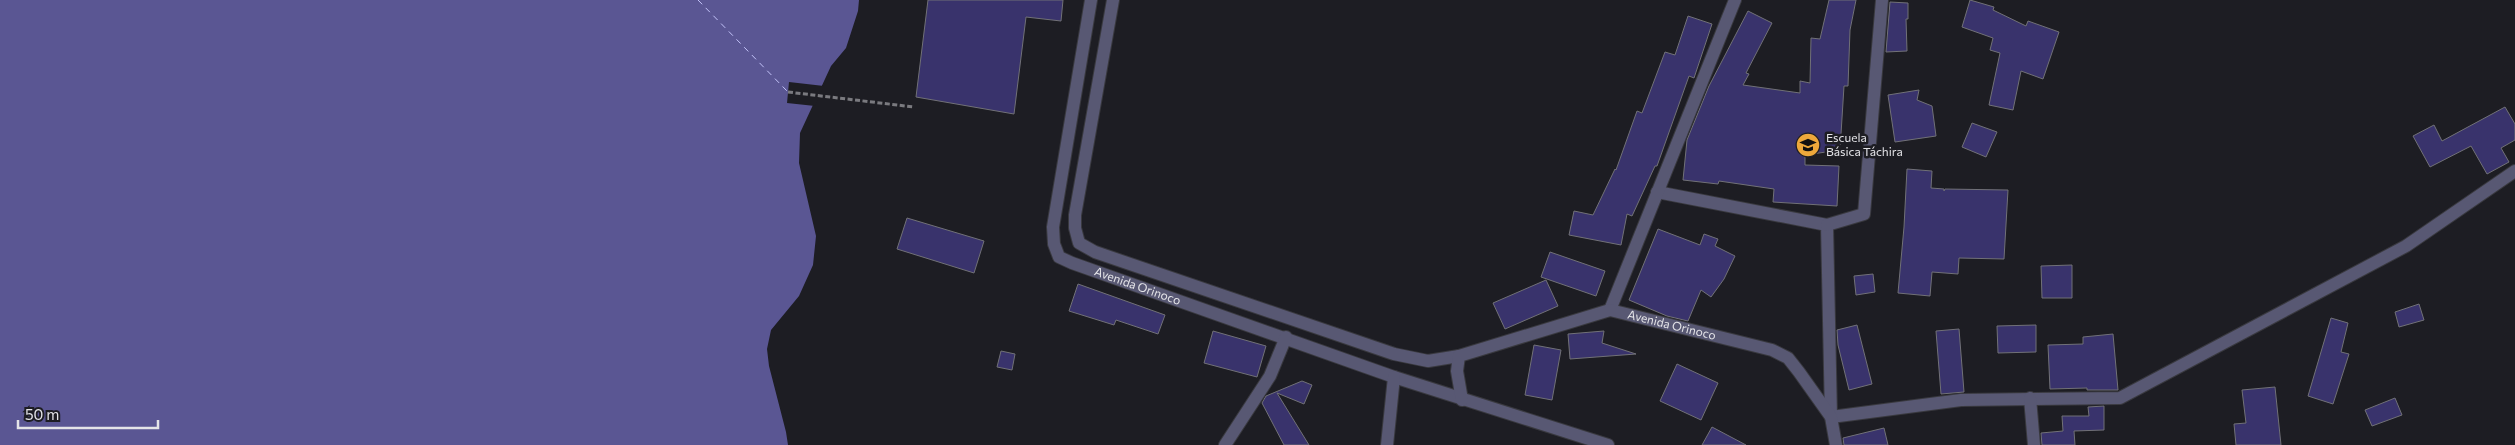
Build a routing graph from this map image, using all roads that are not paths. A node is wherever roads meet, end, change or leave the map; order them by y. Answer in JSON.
{"nodes":[{"id":1,"x":1091,"y":0,"type":"edge"},
{"id":2,"x":1113,"y":0,"type":"edge"},
{"id":3,"x":1735,"y":0,"type":"edge"},
{"id":4,"x":1882,"y":0,"type":"edge"},
{"id":5,"x":2515,"y":171,"type":"edge"},
{"id":6,"x":1657,"y":192,"type":"junction"},
{"id":7,"x":1827,"y":225,"type":"junction"},
{"id":8,"x":1610,"y":310,"type":"junction"},
{"id":9,"x":1286,"y":337,"type":"junction"},
{"id":10,"x":1459,"y":356,"type":"junction"},
{"id":11,"x":1394,"y":377,"type":"junction"},
{"id":12,"x":2030,"y":398,"type":"junction"},
{"id":13,"x":1462,"y":400,"type":"junction"},
{"id":14,"x":1831,"y":417,"type":"junction"},
{"id":15,"x":1225,"y":445,"type":"edge"},
{"id":16,"x":1387,"y":445,"type":"edge"},
{"id":17,"x":1608,"y":445,"type":"edge"},
{"id":18,"x":1836,"y":445,"type":"edge"},
{"id":19,"x":2034,"y":445,"type":"edge"}],
"edges":[{"from":1,"to":9,"type":"street","name":"Avenida Orinoco"},
{"from":2,"to":10,"type":"street","name":"Avenida Orinoco"},
{"from":3,"to":6,"type":"street"},
{"from":4,"to":7,"type":"street"},
{"from":5,"to":12,"type":"street"},
{"from":6,"to":7,"type":"street"},
{"from":6,"to":8,"type":"street"},
{"from":7,"to":14,"type":"street"},
{"from":8,"to":10,"type":"street","name":"Avenida Orinoco"},
{"from":8,"to":14,"type":"street","name":"Avenida Orinoco"},
{"from":9,"to":11,"type":"street","name":"Avenida Orinoco"},
{"from":9,"to":15,"type":"street"},
{"from":10,"to":13,"type":"street"},
{"from":11,"to":13,"type":"street","name":"Avenida Orinoco"},
{"from":11,"to":16,"type":"street"},
{"from":12,"to":14,"type":"street"},
{"from":12,"to":19,"type":"street"},
{"from":13,"to":17,"type":"street","name":"Avenida Orinoco"},
{"from":14,"to":18,"type":"street","name":"Avenida Orinoco"}]}
